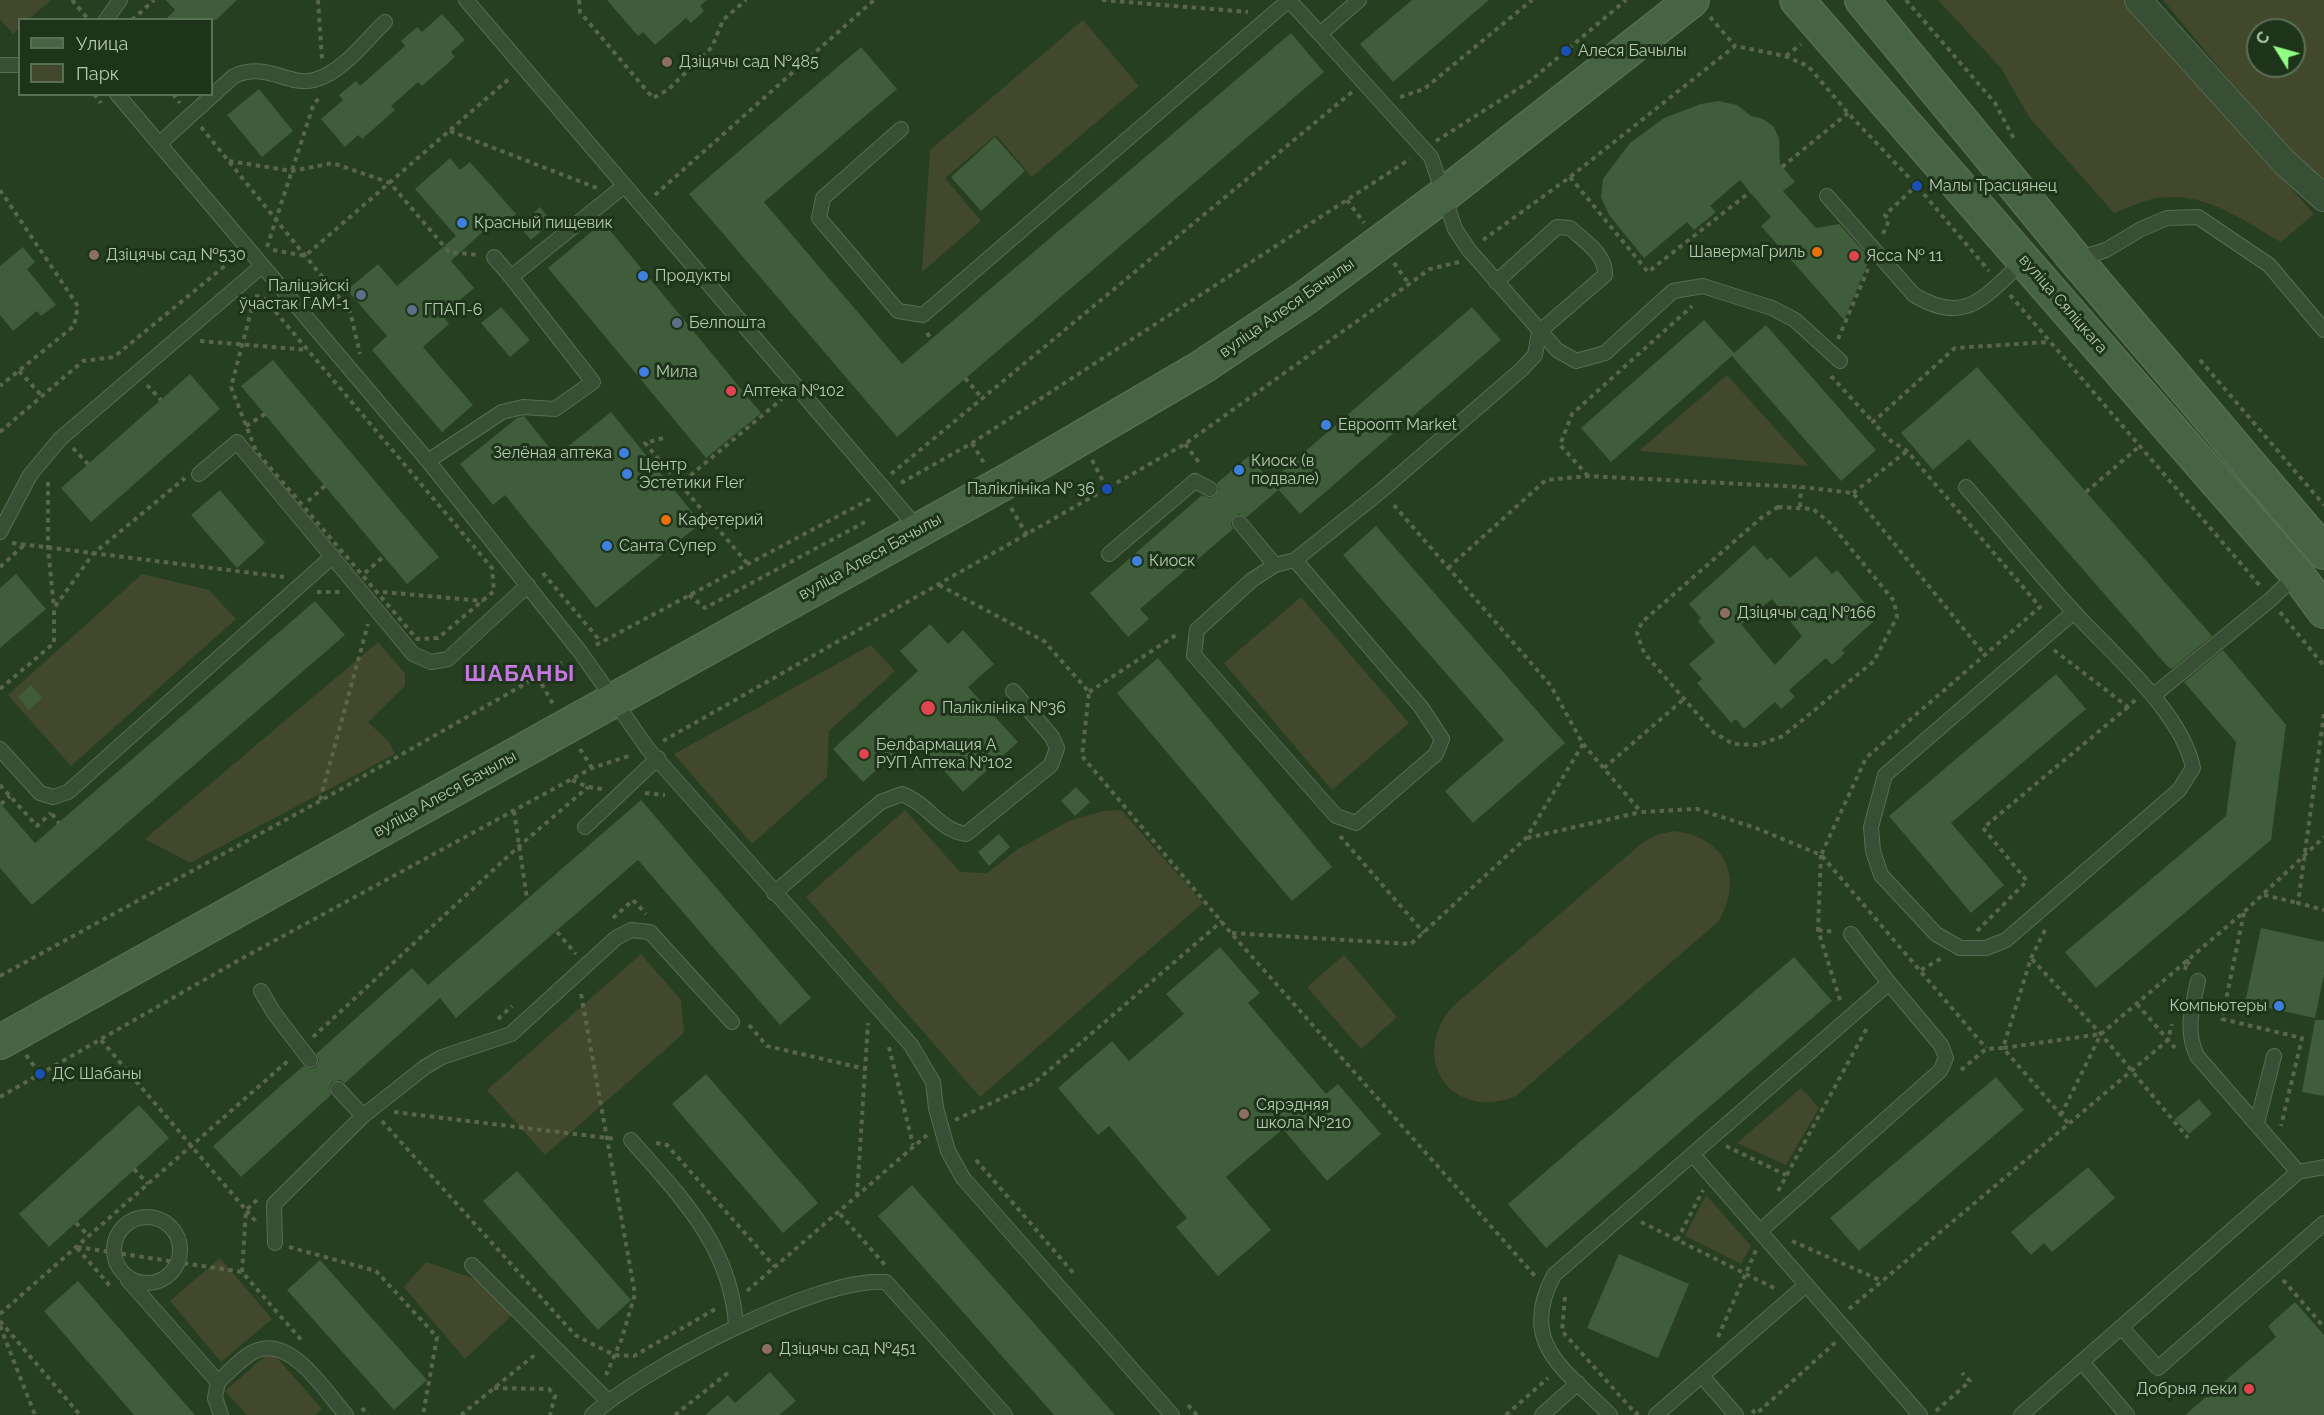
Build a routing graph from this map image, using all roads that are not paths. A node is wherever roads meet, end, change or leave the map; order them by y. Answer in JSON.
{"nodes":[{"id":1,"x":120,"y":0,"type":"edge"},
{"id":2,"x":466,"y":0,"type":"edge"},
{"id":3,"x":1289,"y":0,"type":"edge"},
{"id":4,"x":1359,"y":0,"type":"edge"},
{"id":5,"x":1797,"y":0,"type":"edge"},
{"id":6,"x":1862,"y":0,"type":"edge"},
{"id":7,"x":2138,"y":0,"type":"edge"},
{"id":8,"x":1701,"y":8,"type":"edge"},
{"id":9,"x":107,"y":18,"type":"edge"},
{"id":10,"x":385,"y":22,"type":"dead end"},
{"id":11,"x":1320,"y":34,"type":"junction"},
{"id":12,"x":0,"y":65,"type":"edge"},
{"id":13,"x":18,"y":65,"type":"edge"},
{"id":14,"x":119,"y":96,"type":"edge"},
{"id":15,"x":212,"y":96,"type":"edge"},
{"id":16,"x":213,"y":96,"type":"edge"},
{"id":17,"x":901,"y":129,"type":"dead end"},
{"id":18,"x":159,"y":144,"type":"junction"},
{"id":19,"x":624,"y":186,"type":"junction"},
{"id":20,"x":1445,"y":194,"type":"junction"},
{"id":21,"x":1827,"y":196,"type":"dead end"},
{"id":22,"x":2324,"y":198,"type":"edge"},
{"id":23,"x":494,"y":257,"type":"road end"},
{"id":24,"x":2025,"y":260,"type":"junction"},
{"id":25,"x":2075,"y":260,"type":"junction"},
{"id":26,"x":263,"y":268,"type":"junction"},
{"id":27,"x":511,"y":277,"type":"junction"},
{"id":28,"x":1496,"y":282,"type":"junction"},
{"id":29,"x":2324,"y":330,"type":"edge"},
{"id":30,"x":1539,"y":332,"type":"junction"},
{"id":31,"x":1836,"y":357,"type":"road end"},
{"id":32,"x":428,"y":461,"type":"junction"},
{"id":33,"x":199,"y":474,"type":"road end"},
{"id":34,"x":1966,"y":487,"type":"dead end"},
{"id":35,"x":1210,"y":489,"type":"dead end"},
{"id":36,"x":1240,"y":523,"type":"dead end"},
{"id":37,"x":919,"y":530,"type":"junction"},
{"id":38,"x":4,"y":537,"type":"edge"},
{"id":39,"x":2324,"y":552,"type":"edge"},
{"id":40,"x":1109,"y":554,"type":"dead end"},
{"id":41,"x":333,"y":556,"type":"junction"},
{"id":42,"x":1295,"y":560,"type":"junction"},
{"id":43,"x":1275,"y":565,"type":"junction"},
{"id":44,"x":2297,"y":574,"type":"junction"},
{"id":45,"x":528,"y":585,"type":"junction"},
{"id":46,"x":2324,"y":611,"type":"edge"},
{"id":47,"x":2074,"y":612,"type":"junction"},
{"id":48,"x":1013,"y":691,"type":"dead end"},
{"id":49,"x":2154,"y":695,"type":"junction"},
{"id":50,"x":615,"y":699,"type":"junction"},
{"id":51,"x":0,"y":749,"type":"edge"},
{"id":52,"x":658,"y":758,"type":"junction"},
{"id":53,"x":585,"y":827,"type":"dead end"},
{"id":54,"x":774,"y":893,"type":"junction"},
{"id":55,"x":1851,"y":934,"type":"dead end"},
{"id":56,"x":2198,"y":981,"type":"dead end"},
{"id":57,"x":1889,"y":983,"type":"junction"},
{"id":58,"x":261,"y":991,"type":"dead end"},
{"id":59,"x":732,"y":1022,"type":"dead end"},
{"id":60,"x":0,"y":1042,"type":"edge"},
{"id":61,"x":2274,"y":1056,"type":"dead end"},
{"id":62,"x":310,"y":1060,"type":"dead end"},
{"id":63,"x":338,"y":1089,"type":"dead end"},
{"id":64,"x":368,"y":1113,"type":"junction"},
{"id":65,"x":2257,"y":1123,"type":"junction"},
{"id":66,"x":631,"y":1140,"type":"road end"},
{"id":67,"x":1694,"y":1156,"type":"junction"},
{"id":68,"x":2324,"y":1167,"type":"edge"},
{"id":69,"x":2298,"y":1172,"type":"junction"},
{"id":70,"x":2324,"y":1223,"type":"edge"},
{"id":71,"x":1760,"y":1232,"type":"junction"},
{"id":72,"x":275,"y":1243,"type":"road end"},
{"id":73,"x":472,"y":1265,"type":"dead end"},
{"id":74,"x":120,"y":1271,"type":"junction"},
{"id":75,"x":1806,"y":1285,"type":"junction"},
{"id":76,"x":736,"y":1327,"type":"junction"},
{"id":77,"x":2121,"y":1327,"type":"junction"},
{"id":78,"x":2082,"y":1362,"type":"junction"},
{"id":79,"x":1702,"y":1376,"type":"junction"},
{"id":80,"x":218,"y":1382,"type":"junction"},
{"id":81,"x":1578,"y":1383,"type":"junction"},
{"id":82,"x":608,"y":1401,"type":"junction"},
{"id":83,"x":1924,"y":1409,"type":"edge"},
{"id":84,"x":1651,"y":1410,"type":"edge"},
{"id":85,"x":221,"y":1415,"type":"edge"},
{"id":86,"x":346,"y":1415,"type":"edge"},
{"id":87,"x":592,"y":1415,"type":"edge"},
{"id":88,"x":1005,"y":1415,"type":"edge"},
{"id":89,"x":1172,"y":1415,"type":"edge"},
{"id":90,"x":1542,"y":1415,"type":"edge"},
{"id":91,"x":1610,"y":1415,"type":"edge"},
{"id":92,"x":1736,"y":1415,"type":"edge"},
{"id":93,"x":2021,"y":1415,"type":"edge"},
{"id":94,"x":2127,"y":1415,"type":"edge"}],
"edges":[{"from":1,"to":9,"type":"lane"},
{"from":2,"to":19,"type":"lane"},
{"from":3,"to":11,"type":"lane"},
{"from":3,"to":17,"type":"lane"},
{"from":4,"to":11,"type":"lane"},
{"from":5,"to":24,"type":"street","name":"вуліца Сяліцкага"},
{"from":6,"to":25,"type":"street"},
{"from":7,"to":22,"type":"street"},
{"from":8,"to":20,"type":"street","name":"вуліца Алеся Бачылы"},
{"from":10,"to":16,"type":"lane"},
{"from":11,"to":20,"type":"lane"},
{"from":12,"to":13,"type":"lane"},
{"from":14,"to":18,"type":"lane"},
{"from":15,"to":18,"type":"lane"},
{"from":18,"to":26,"type":"lane"},
{"from":19,"to":27,"type":"lane"},
{"from":19,"to":37,"type":"lane"},
{"from":20,"to":28,"type":"lane"},
{"from":20,"to":37,"type":"street","name":"вуліца Алеся Бачылы"},
{"from":21,"to":24,"type":"lane"},
{"from":23,"to":27,"type":"lane"},
{"from":24,"to":44,"type":"street","name":"вуліца Сяліцкага"},
{"from":25,"to":29,"type":"lane"},
{"from":25,"to":39,"type":"street"},
{"from":26,"to":32,"type":"lane"},
{"from":26,"to":38,"type":"lane"},
{"from":27,"to":32,"type":"lane"},
{"from":28,"to":30,"type":"lane"},
{"from":28,"to":30,"type":"lane"},
{"from":30,"to":31,"type":"lane"},
{"from":30,"to":42,"type":"lane"},
{"from":32,"to":45,"type":"lane"},
{"from":33,"to":41,"type":"lane"},
{"from":34,"to":47,"type":"lane"},
{"from":35,"to":40,"type":"lane"},
{"from":36,"to":43,"type":"lane"},
{"from":37,"to":50,"type":"street","name":"вуліца Алеся Бачылы"},
{"from":41,"to":45,"type":"lane"},
{"from":41,"to":51,"type":"lane"},
{"from":42,"to":43,"type":"lane"},
{"from":42,"to":43,"type":"lane"},
{"from":44,"to":46,"type":"street","name":"вуліца Сяліцкага"},
{"from":44,"to":49,"type":"lane"},
{"from":45,"to":50,"type":"lane"},
{"from":47,"to":49,"type":"lane"},
{"from":47,"to":49,"type":"lane"},
{"from":48,"to":54,"type":"lane"},
{"from":50,"to":52,"type":"lane"},
{"from":50,"to":60,"type":"street","name":"вуліца Алеся Бачылы"},
{"from":52,"to":53,"type":"lane"},
{"from":52,"to":54,"type":"lane"},
{"from":54,"to":89,"type":"lane"},
{"from":55,"to":57,"type":"lane"},
{"from":56,"to":65,"type":"lane"},
{"from":57,"to":67,"type":"lane"},
{"from":57,"to":71,"type":"lane"},
{"from":58,"to":62,"type":"lane"},
{"from":59,"to":64,"type":"lane"},
{"from":61,"to":65,"type":"lane"},
{"from":63,"to":64,"type":"lane"},
{"from":64,"to":72,"type":"lane"},
{"from":65,"to":69,"type":"lane"},
{"from":66,"to":76,"type":"lane"},
{"from":67,"to":71,"type":"lane"},
{"from":67,"to":81,"type":"lane"},
{"from":68,"to":69,"type":"lane"},
{"from":69,"to":77,"type":"lane"},
{"from":70,"to":77,"type":"lane"},
{"from":71,"to":75,"type":"lane"},
{"from":73,"to":82,"type":"lane"},
{"from":74,"to":74,"type":"lane"},
{"from":74,"to":80,"type":"lane"},
{"from":75,"to":79,"type":"lane"},
{"from":75,"to":83,"type":"lane"},
{"from":76,"to":82,"type":"lane"},
{"from":76,"to":88,"type":"lane"},
{"from":77,"to":78,"type":"lane"},
{"from":78,"to":93,"type":"lane"},
{"from":78,"to":94,"type":"lane"},
{"from":79,"to":84,"type":"lane"},
{"from":79,"to":92,"type":"lane"},
{"from":80,"to":85,"type":"lane"},
{"from":80,"to":86,"type":"lane"},
{"from":81,"to":90,"type":"lane"},
{"from":81,"to":91,"type":"lane"},
{"from":82,"to":87,"type":"lane"}]}
